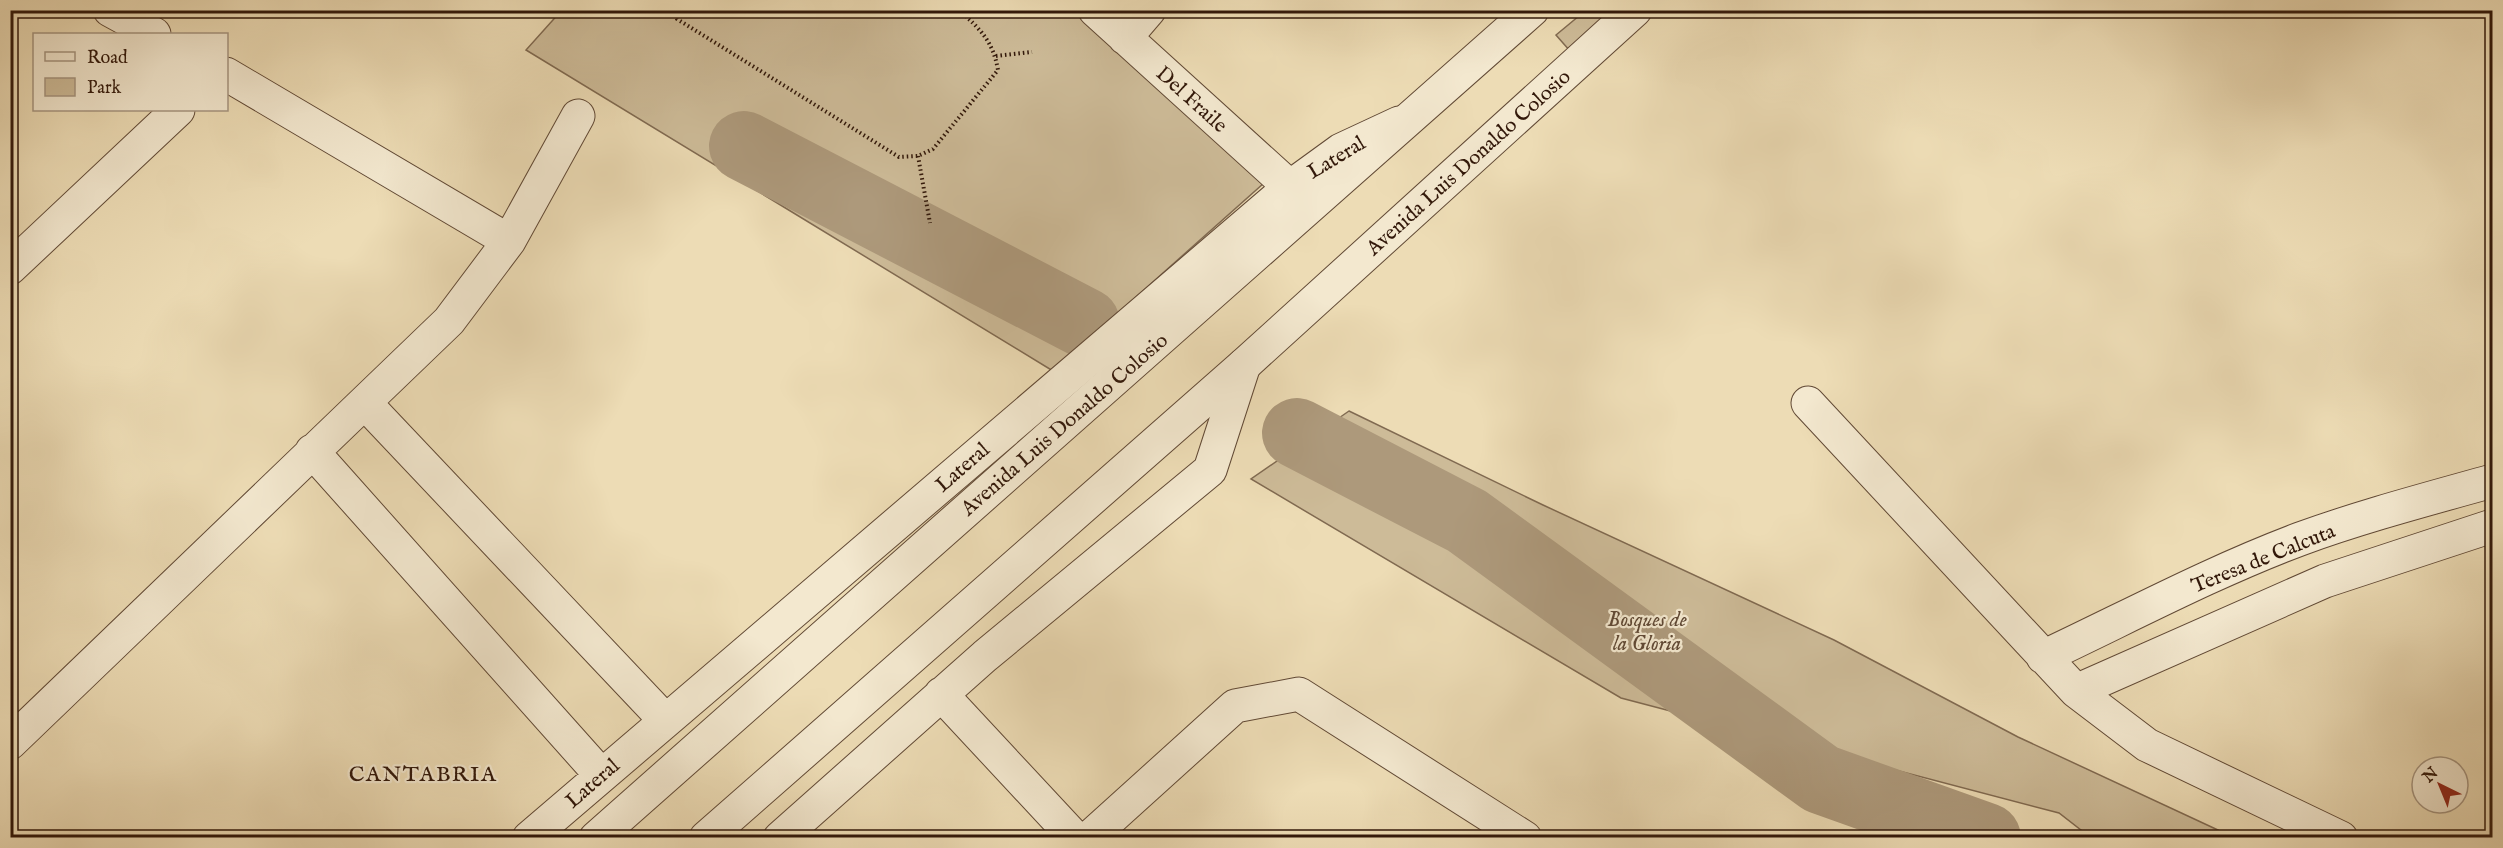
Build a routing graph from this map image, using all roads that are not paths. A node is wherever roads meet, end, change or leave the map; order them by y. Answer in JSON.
{"nodes":[{"id":1,"x":110,"y":10,"type":"edge"},
{"id":2,"x":1095,"y":10,"type":"edge"},
{"id":3,"x":1149,"y":10,"type":"edge"},
{"id":4,"x":1532,"y":10,"type":"edge"},
{"id":5,"x":1635,"y":10,"type":"edge"},
{"id":6,"x":152,"y":33,"type":"edge"},
{"id":7,"x":1125,"y":38,"type":"junction"},
{"id":8,"x":228,"y":75,"type":"edge"},
{"id":9,"x":177,"y":111,"type":"edge"},
{"id":10,"x":578,"y":116,"type":"dead end"},
{"id":11,"x":1409,"y":118,"type":"junction"},
{"id":12,"x":1290,"y":187,"type":"junction"},
{"id":13,"x":509,"y":241,"type":"junction"},
{"id":14,"x":10,"y":268,"type":"edge"},
{"id":15,"x":1244,"y":365,"type":"junction"},
{"id":16,"x":365,"y":403,"type":"junction"},
{"id":17,"x":1808,"y":403,"type":"dead end"},
{"id":18,"x":312,"y":451,"type":"junction"},
{"id":19,"x":2493,"y":481,"type":"edge"},
{"id":20,"x":2493,"y":526,"type":"edge"},
{"id":21,"x":2043,"y":657,"type":"junction"},
{"id":22,"x":2076,"y":691,"type":"junction"},
{"id":23,"x":941,"y":694,"type":"junction"},
{"id":24,"x":665,"y":720,"type":"junction"},
{"id":25,"x":10,"y":743,"type":"edge"},
{"id":26,"x":601,"y":775,"type":"junction"},
{"id":27,"x":1094,"y":835,"type":"edge"},
{"id":28,"x":529,"y":837,"type":"edge"},
{"id":29,"x":596,"y":837,"type":"edge"},
{"id":30,"x":706,"y":837,"type":"edge"},
{"id":31,"x":780,"y":837,"type":"edge"},
{"id":32,"x":1525,"y":837,"type":"edge"},
{"id":33,"x":2341,"y":837,"type":"edge"}],
"edges":[{"from":1,"to":6,"type":"street"},
{"from":2,"to":7,"type":"street","name":"Del Fraile"},
{"from":3,"to":7,"type":"street"},
{"from":4,"to":11,"type":"street","name":"Avenida Luis Donaldo Colosio"},
{"from":5,"to":15,"type":"street","name":"Avenida Luis Donaldo Colosio"},
{"from":7,"to":12,"type":"street","name":"Del Fraile"},
{"from":8,"to":13,"type":"street"},
{"from":9,"to":14,"type":"street"},
{"from":10,"to":13,"type":"street"},
{"from":11,"to":12,"type":"street","name":"Lateral"},
{"from":11,"to":29,"type":"street","name":"Avenida Luis Donaldo Colosio"},
{"from":12,"to":24,"type":"street","name":"Lateral"},
{"from":13,"to":16,"type":"street"},
{"from":15,"to":23,"type":"street"},
{"from":15,"to":30,"type":"street","name":"Avenida Luis Donaldo Colosio"},
{"from":16,"to":18,"type":"street"},
{"from":16,"to":24,"type":"street"},
{"from":17,"to":21,"type":"street"},
{"from":18,"to":25,"type":"street"},
{"from":18,"to":26,"type":"street"},
{"from":19,"to":21,"type":"street","name":"Teresa de Calcuta"},
{"from":20,"to":22,"type":"street"},
{"from":21,"to":22,"type":"street"},
{"from":22,"to":33,"type":"street"},
{"from":23,"to":27,"type":"street"},
{"from":23,"to":31,"type":"street"},
{"from":24,"to":26,"type":"street","name":"Lateral"},
{"from":26,"to":28,"type":"street","name":"Lateral"},
{"from":27,"to":32,"type":"street"}]}
